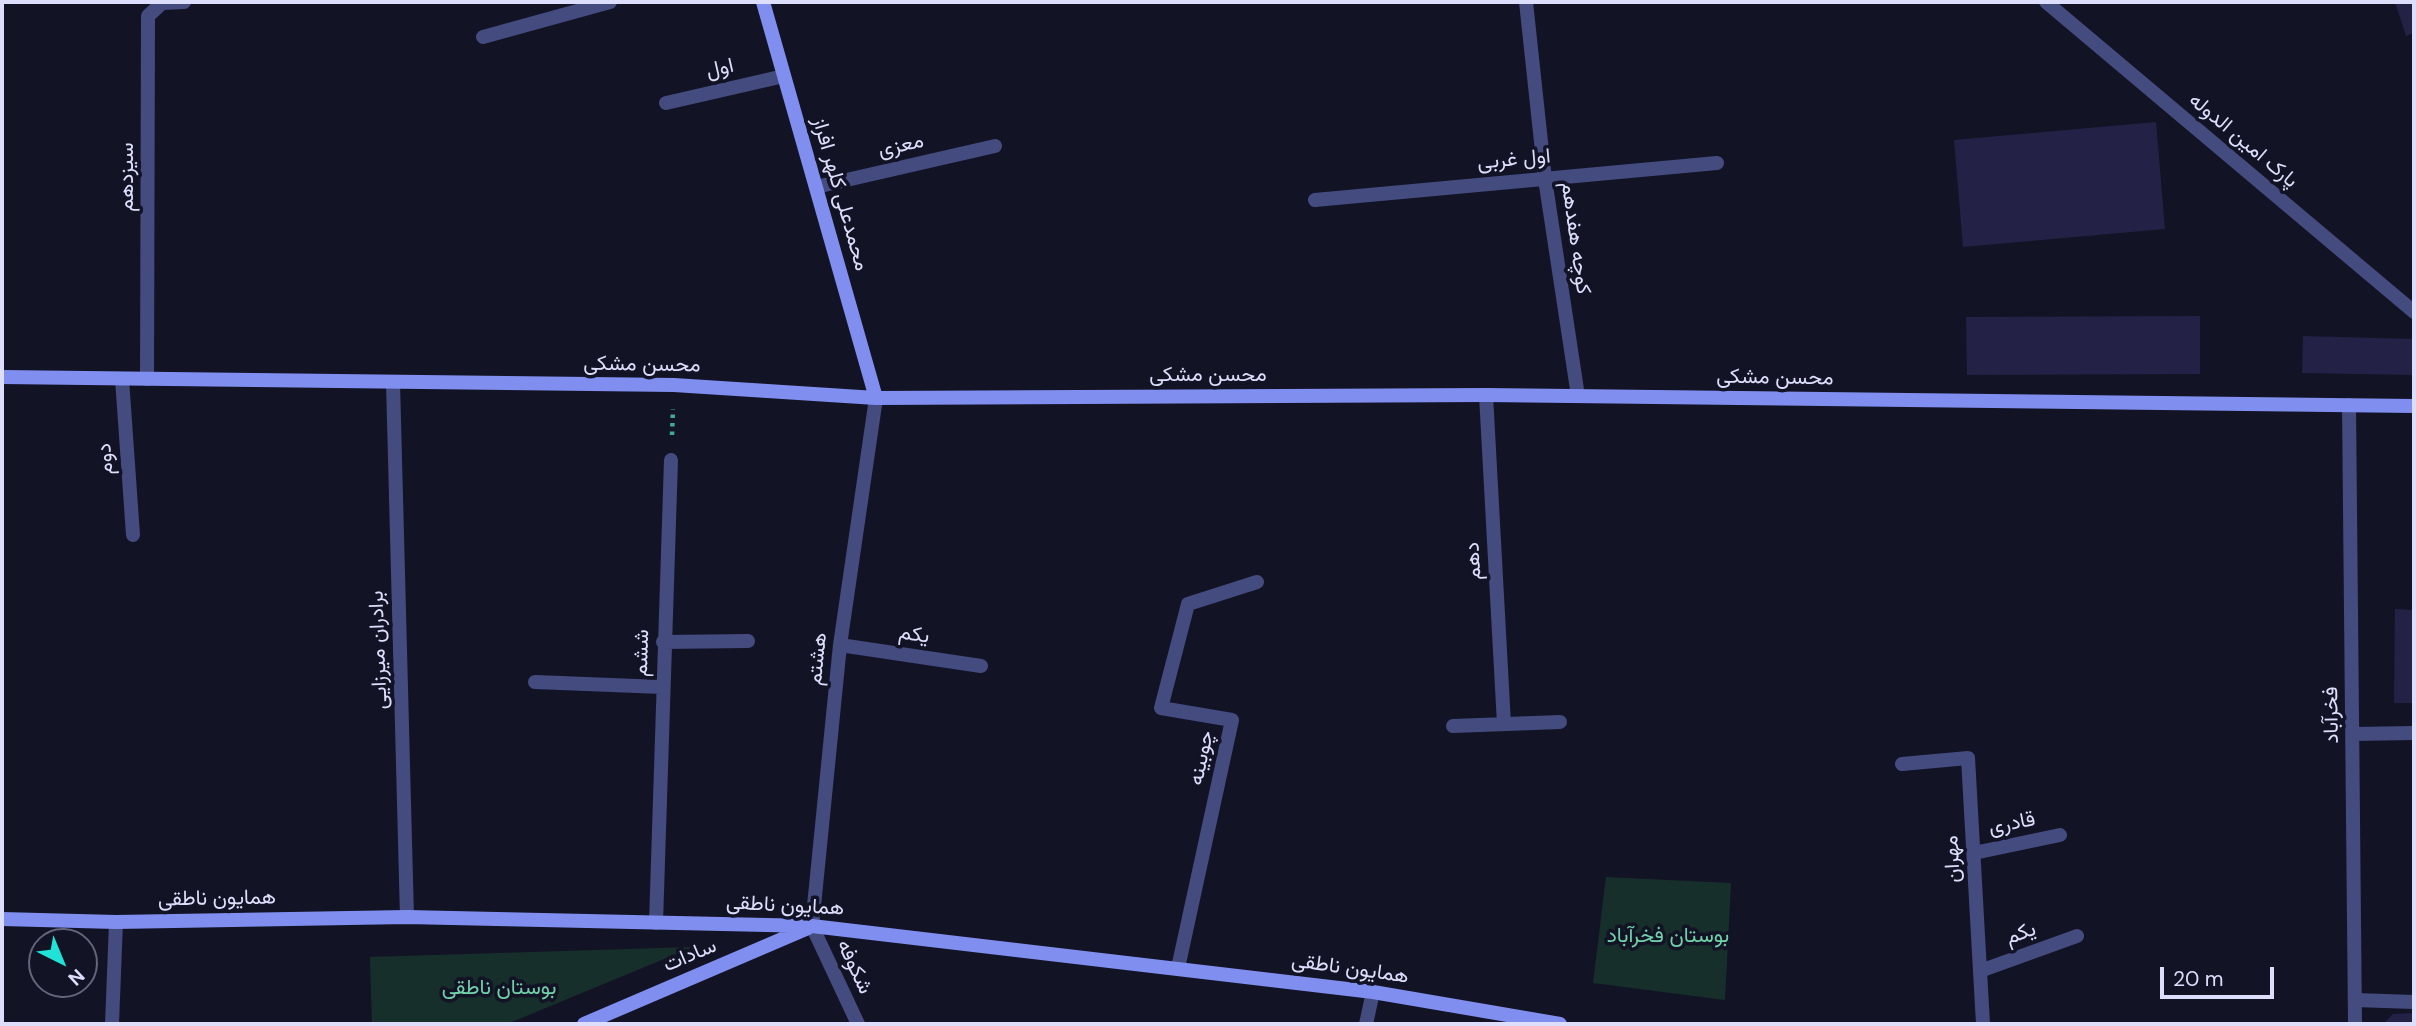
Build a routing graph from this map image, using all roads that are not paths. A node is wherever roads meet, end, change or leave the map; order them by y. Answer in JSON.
{"nodes":[{"id":1,"x":184,"y":2,"type":"edge"},
{"id":2,"x":610,"y":2,"type":"edge"},
{"id":3,"x":763,"y":2,"type":"edge"},
{"id":4,"x":1526,"y":2,"type":"edge"},
{"id":5,"x":2046,"y":2,"type":"edge"},
{"id":6,"x":484,"y":37,"type":"dead end"},
{"id":7,"x":784,"y":76,"type":"junction"},
{"id":8,"x":666,"y":103,"type":"dead end"},
{"id":9,"x":995,"y":146,"type":"dead end"},
{"id":10,"x":1717,"y":163,"type":"dead end"},
{"id":11,"x":1545,"y":179,"type":"junction"},
{"id":12,"x":816,"y":187,"type":"junction"},
{"id":13,"x":1315,"y":200,"type":"dead end"},
{"id":14,"x":2414,"y":312,"type":"edge"},
{"id":15,"x":2,"y":377,"type":"edge"},
{"id":16,"x":122,"y":379,"type":"junction"},
{"id":17,"x":147,"y":379,"type":"junction"},
{"id":18,"x":393,"y":382,"type":"junction"},
{"id":19,"x":1486,"y":395,"type":"junction"},
{"id":20,"x":1578,"y":396,"type":"junction"},
{"id":21,"x":876,"y":398,"type":"junction"},
{"id":22,"x":2349,"y":405,"type":"junction"},
{"id":23,"x":2414,"y":406,"type":"edge"},
{"id":24,"x":671,"y":460,"type":"road end"},
{"id":25,"x":133,"y":535,"type":"dead end"},
{"id":26,"x":1256,"y":582,"type":"dead end"},
{"id":27,"x":748,"y":641,"type":"dead end"},
{"id":28,"x":663,"y":642,"type":"junction"},
{"id":29,"x":840,"y":645,"type":"junction"},
{"id":30,"x":981,"y":666,"type":"dead end"},
{"id":31,"x":535,"y":682,"type":"dead end"},
{"id":32,"x":662,"y":687,"type":"junction"},
{"id":33,"x":1560,"y":722,"type":"dead end"},
{"id":34,"x":1504,"y":724,"type":"junction"},
{"id":35,"x":1453,"y":726,"type":"dead end"},
{"id":36,"x":2414,"y":733,"type":"edge"},
{"id":37,"x":2353,"y":734,"type":"junction"},
{"id":38,"x":1902,"y":764,"type":"dead end"},
{"id":39,"x":2060,"y":835,"type":"dead end"},
{"id":40,"x":1974,"y":853,"type":"junction"},
{"id":41,"x":407,"y":917,"type":"junction"},
{"id":42,"x":2,"y":919,"type":"edge"},
{"id":43,"x":116,"y":922,"type":"junction"},
{"id":44,"x":656,"y":923,"type":"junction"},
{"id":45,"x":813,"y":926,"type":"junction"},
{"id":46,"x":2077,"y":936,"type":"dead end"},
{"id":47,"x":1178,"y":968,"type":"junction"},
{"id":48,"x":1980,"y":971,"type":"junction"},
{"id":49,"x":1373,"y":992,"type":"junction"},
{"id":50,"x":2355,"y":1000,"type":"junction"},
{"id":51,"x":2414,"y":1002,"type":"edge"},
{"id":52,"x":112,"y":1024,"type":"edge"},
{"id":53,"x":584,"y":1024,"type":"edge"},
{"id":54,"x":858,"y":1024,"type":"edge"},
{"id":55,"x":1366,"y":1024,"type":"edge"},
{"id":56,"x":1560,"y":1024,"type":"edge"},
{"id":57,"x":1983,"y":1024,"type":"edge"},
{"id":58,"x":2355,"y":1024,"type":"edge"}],
"edges":[{"from":1,"to":17,"type":"street","name":"سیزدهم"},
{"from":2,"to":6,"type":"street"},
{"from":3,"to":7,"type":"main road","name":"محمدعلی کلهر افراز"},
{"from":4,"to":11,"type":"street","name":"کوچه هفدهم"},
{"from":5,"to":14,"type":"street","name":"پارک امین الدوله"},
{"from":7,"to":8,"type":"street","name":"اول"},
{"from":7,"to":12,"type":"main road","name":"محمدعلی کلهر افراز"},
{"from":9,"to":12,"type":"street","name":"معزی"},
{"from":10,"to":11,"type":"street","name":"اول غربی"},
{"from":11,"to":13,"type":"street","name":"اول غربی"},
{"from":11,"to":20,"type":"street","name":"کوچه هفدهم"},
{"from":12,"to":21,"type":"main road","name":"محمدعلی کلهر افراز"},
{"from":15,"to":16,"type":"main road","name":"محسن مشکی"},
{"from":16,"to":17,"type":"main road","name":"محسن مشکی"},
{"from":16,"to":25,"type":"street","name":"دوم"},
{"from":17,"to":18,"type":"main road","name":"محسن مشکی"},
{"from":18,"to":21,"type":"main road","name":"محسن مشکی"},
{"from":18,"to":41,"type":"street","name":"برادران میرزایی"},
{"from":19,"to":20,"type":"main road","name":"محسن مشکی"},
{"from":19,"to":21,"type":"main road","name":"محسن مشکی"},
{"from":19,"to":34,"type":"street","name":"دهم"},
{"from":20,"to":22,"type":"main road","name":"محسن مشکی"},
{"from":21,"to":29,"type":"street","name":"هشتم"},
{"from":22,"to":23,"type":"main road","name":"محسن مشکی"},
{"from":22,"to":37,"type":"street","name":"فخرآباد"},
{"from":24,"to":28,"type":"street","name":"ششم"},
{"from":26,"to":47,"type":"street","name":"چوبینه"},
{"from":27,"to":28,"type":"street"},
{"from":28,"to":32,"type":"street","name":"ششم"},
{"from":29,"to":30,"type":"street","name":"یکم"},
{"from":29,"to":45,"type":"street","name":"هشتم"},
{"from":31,"to":32,"type":"street"},
{"from":32,"to":44,"type":"street","name":"ششم"},
{"from":33,"to":34,"type":"street"},
{"from":34,"to":35,"type":"street"},
{"from":36,"to":37,"type":"street"},
{"from":37,"to":50,"type":"street","name":"فخرآباد"},
{"from":38,"to":40,"type":"street","name":"مهران"},
{"from":39,"to":40,"type":"street","name":"قادری"},
{"from":40,"to":48,"type":"street","name":"مهران"},
{"from":41,"to":43,"type":"main road","name":"همایون ناطقی"},
{"from":41,"to":44,"type":"main road","name":"همایون ناطقی"},
{"from":42,"to":43,"type":"main road","name":"همایون ناطقی"},
{"from":43,"to":52,"type":"street"},
{"from":44,"to":45,"type":"main road","name":"همایون ناطقی"},
{"from":45,"to":47,"type":"main road","name":"همایون ناطقی"},
{"from":45,"to":53,"type":"main road","name":"سادات"},
{"from":45,"to":54,"type":"street","name":"شکوفه"},
{"from":46,"to":48,"type":"street","name":"یکم"},
{"from":47,"to":49,"type":"main road","name":"همایون ناطقی"},
{"from":48,"to":57,"type":"street","name":"مهران"},
{"from":49,"to":55,"type":"street"},
{"from":49,"to":56,"type":"main road","name":"همایون ناطقی"},
{"from":50,"to":51,"type":"street"},
{"from":50,"to":58,"type":"street","name":"فخرآباد"}]}
